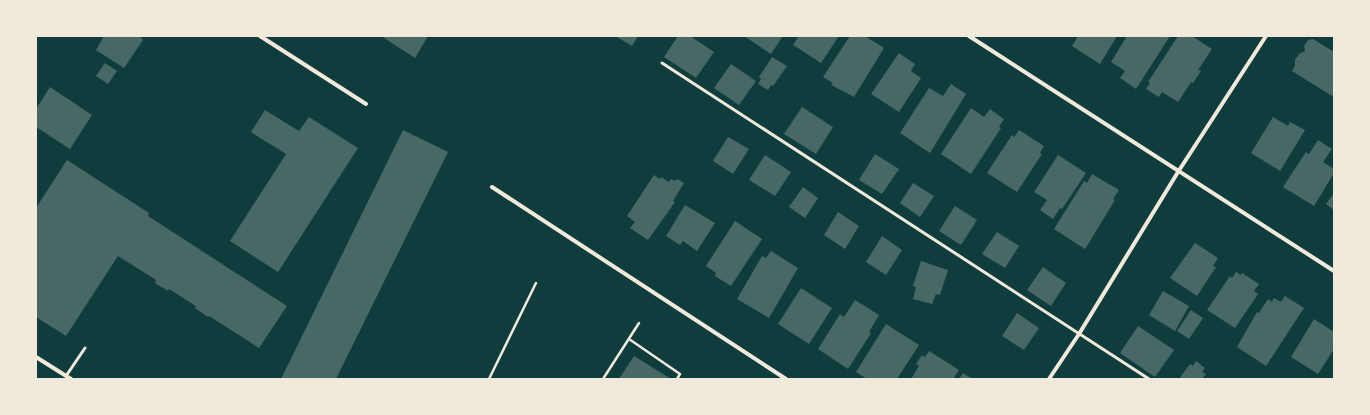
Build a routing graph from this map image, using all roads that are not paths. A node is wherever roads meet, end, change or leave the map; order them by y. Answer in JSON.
{"nodes":[{"id":1,"x":260,"y":36,"type":"edge"},
{"id":2,"x":969,"y":36,"type":"edge"},
{"id":3,"x":1266,"y":36,"type":"edge"},
{"id":4,"x":662,"y":63,"type":"dead end"},
{"id":5,"x":366,"y":104,"type":"dead end"},
{"id":6,"x":1178,"y":172,"type":"junction"},
{"id":7,"x":492,"y":187,"type":"dead end"},
{"id":8,"x":1334,"y":271,"type":"edge"},
{"id":9,"x":1080,"y":334,"type":"junction"},
{"id":10,"x":85,"y":348,"type":"dead end"},
{"id":11,"x":36,"y":357,"type":"edge"},
{"id":12,"x":66,"y":376,"type":"junction"},
{"id":13,"x":71,"y":379,"type":"edge"},
{"id":14,"x":786,"y":379,"type":"edge"},
{"id":15,"x":1049,"y":379,"type":"edge"},
{"id":16,"x":1149,"y":379,"type":"edge"}],
"edges":[{"from":1,"to":5,"type":"street"},
{"from":2,"to":6,"type":"street"},
{"from":3,"to":6,"type":"street"},
{"from":4,"to":9,"type":"lane"},
{"from":6,"to":8,"type":"street"},
{"from":6,"to":9,"type":"street"},
{"from":7,"to":14,"type":"street"},
{"from":9,"to":15,"type":"street"},
{"from":9,"to":16,"type":"lane"},
{"from":10,"to":12,"type":"lane"},
{"from":11,"to":12,"type":"street"},
{"from":12,"to":13,"type":"street"}]}
